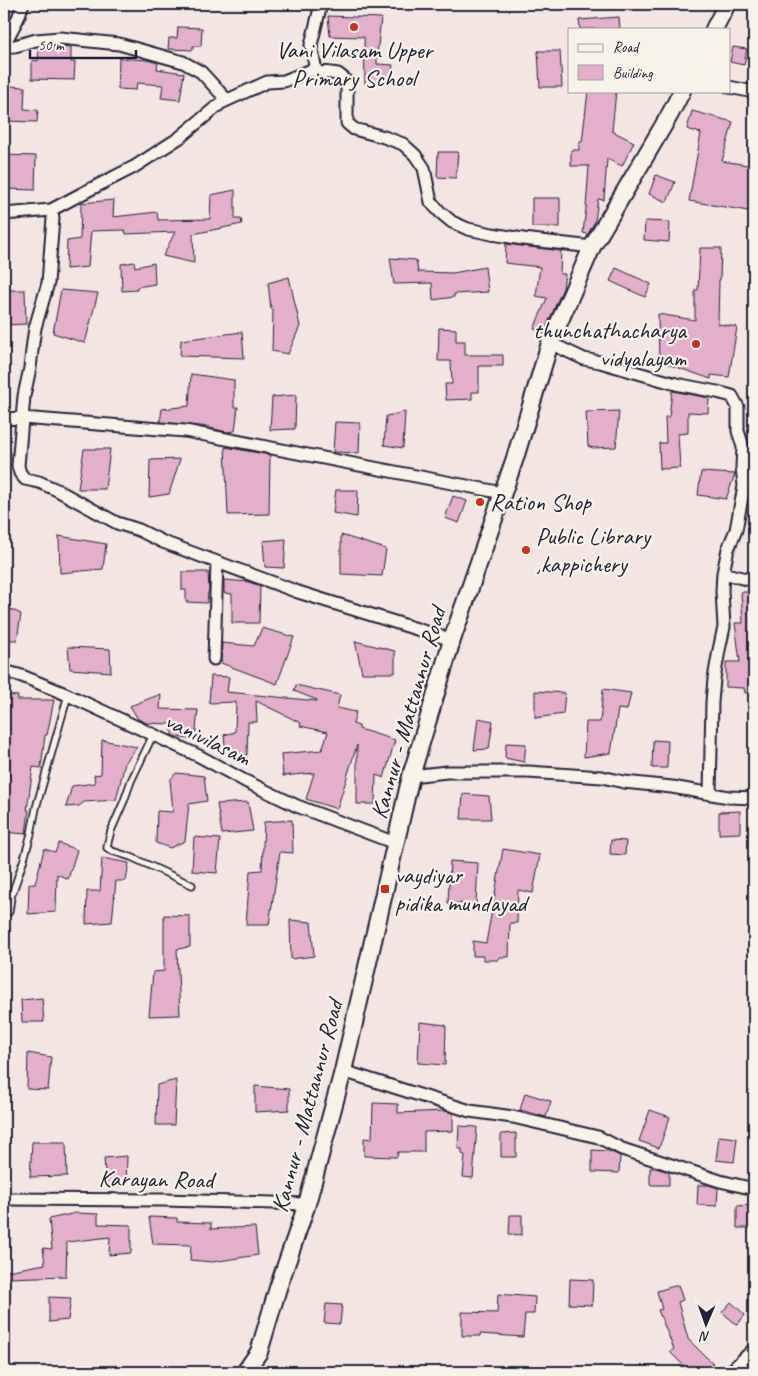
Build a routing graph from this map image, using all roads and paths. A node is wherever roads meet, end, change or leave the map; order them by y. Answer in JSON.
{"nodes":[{"id":1,"x":23,"y":4,"type":"edge"},
{"id":2,"x":321,"y":4,"type":"edge"},
{"id":3,"x":727,"y":4,"type":"edge"},
{"id":4,"x":715,"y":28,"type":"edge"},
{"id":5,"x":4,"y":46,"type":"edge"},
{"id":6,"x":316,"y":71,"type":"junction"},
{"id":7,"x":730,"y":86,"type":"edge"},
{"id":8,"x":681,"y":92,"type":"edge"},
{"id":9,"x":754,"y":92,"type":"edge"},
{"id":10,"x":227,"y":100,"type":"junction"},
{"id":11,"x":51,"y":210,"type":"junction"},
{"id":12,"x":4,"y":214,"type":"edge"},
{"id":13,"x":592,"y":247,"type":"junction"},
{"id":14,"x":550,"y":343,"type":"junction"},
{"id":15,"x":22,"y":418,"type":"junction"},
{"id":16,"x":4,"y":419,"type":"edge"},
{"id":17,"x":749,"y":485,"type":"edge"},
{"id":18,"x":503,"y":493,"type":"junction"},
{"id":19,"x":217,"y":562,"type":"junction"},
{"id":20,"x":723,"y":573,"type":"junction"},
{"id":21,"x":754,"y":581,"type":"edge"},
{"id":22,"x":452,"y":640,"type":"junction"},
{"id":23,"x":214,"y":659,"type":"dead end"},
{"id":24,"x":4,"y":670,"type":"edge"},
{"id":25,"x":68,"y":695,"type":"junction"},
{"id":26,"x":153,"y":735,"type":"junction"},
{"id":27,"x":410,"y":776,"type":"junction"},
{"id":28,"x":710,"y":793,"type":"junction"},
{"id":29,"x":754,"y":798,"type":"edge"},
{"id":30,"x":395,"y":843,"type":"junction"},
{"id":31,"x":192,"y":885,"type":"dead end"},
{"id":32,"x":9,"y":912,"type":"dead end"},
{"id":33,"x":343,"y":1071,"type":"junction"},
{"id":34,"x":754,"y":1189,"type":"edge"},
{"id":35,"x":4,"y":1199,"type":"edge"},
{"id":36,"x":308,"y":1204,"type":"junction"},
{"id":37,"x":754,"y":1349,"type":"edge"},
{"id":38,"x":245,"y":1372,"type":"edge"},
{"id":39,"x":730,"y":1372,"type":"edge"}],
"edges":[{"from":1,"to":5,"type":"street"},
{"from":2,"to":6,"type":"street"},
{"from":3,"to":4,"type":"main road"},
{"from":5,"to":10,"type":"street"},
{"from":6,"to":10,"type":"street"},
{"from":6,"to":13,"type":"street"},
{"from":7,"to":9,"type":"street"},
{"from":8,"to":13,"type":"main road","name":"Kannur - Mattannur Road"},
{"from":10,"to":11,"type":"street"},
{"from":11,"to":12,"type":"street"},
{"from":11,"to":15,"type":"street"},
{"from":13,"to":14,"type":"main road","name":"Kannur - Mattannur Road"},
{"from":14,"to":17,"type":"street"},
{"from":14,"to":18,"type":"main road","name":"Kannur - Mattannur Road"},
{"from":15,"to":16,"type":"street"},
{"from":15,"to":18,"type":"street"},
{"from":15,"to":19,"type":"street"},
{"from":17,"to":20,"type":"street"},
{"from":18,"to":22,"type":"main road","name":"Kannur - Mattannur Road"},
{"from":19,"to":22,"type":"street"},
{"from":19,"to":23,"type":"street"},
{"from":20,"to":21,"type":"street"},
{"from":20,"to":28,"type":"street"},
{"from":22,"to":27,"type":"main road","name":"Kannur - Mattannur Road"},
{"from":24,"to":25,"type":"street","name":"vanivilasam"},
{"from":25,"to":26,"type":"street","name":"vanivilasam"},
{"from":25,"to":32,"type":"lane"},
{"from":26,"to":30,"type":"street","name":"vanivilasam"},
{"from":26,"to":31,"type":"lane"},
{"from":27,"to":28,"type":"street"},
{"from":27,"to":30,"type":"main road","name":"Kannur - Mattannur Road"},
{"from":28,"to":29,"type":"street"},
{"from":30,"to":33,"type":"main road","name":"Kannur - Mattannur Road"},
{"from":33,"to":34,"type":"street"},
{"from":33,"to":36,"type":"main road","name":"Kannur - Mattannur Road"},
{"from":35,"to":36,"type":"street","name":"Karayan Road"},
{"from":36,"to":38,"type":"main road","name":"Kannur - Mattannur Road"},
{"from":37,"to":39,"type":"street"}]}
